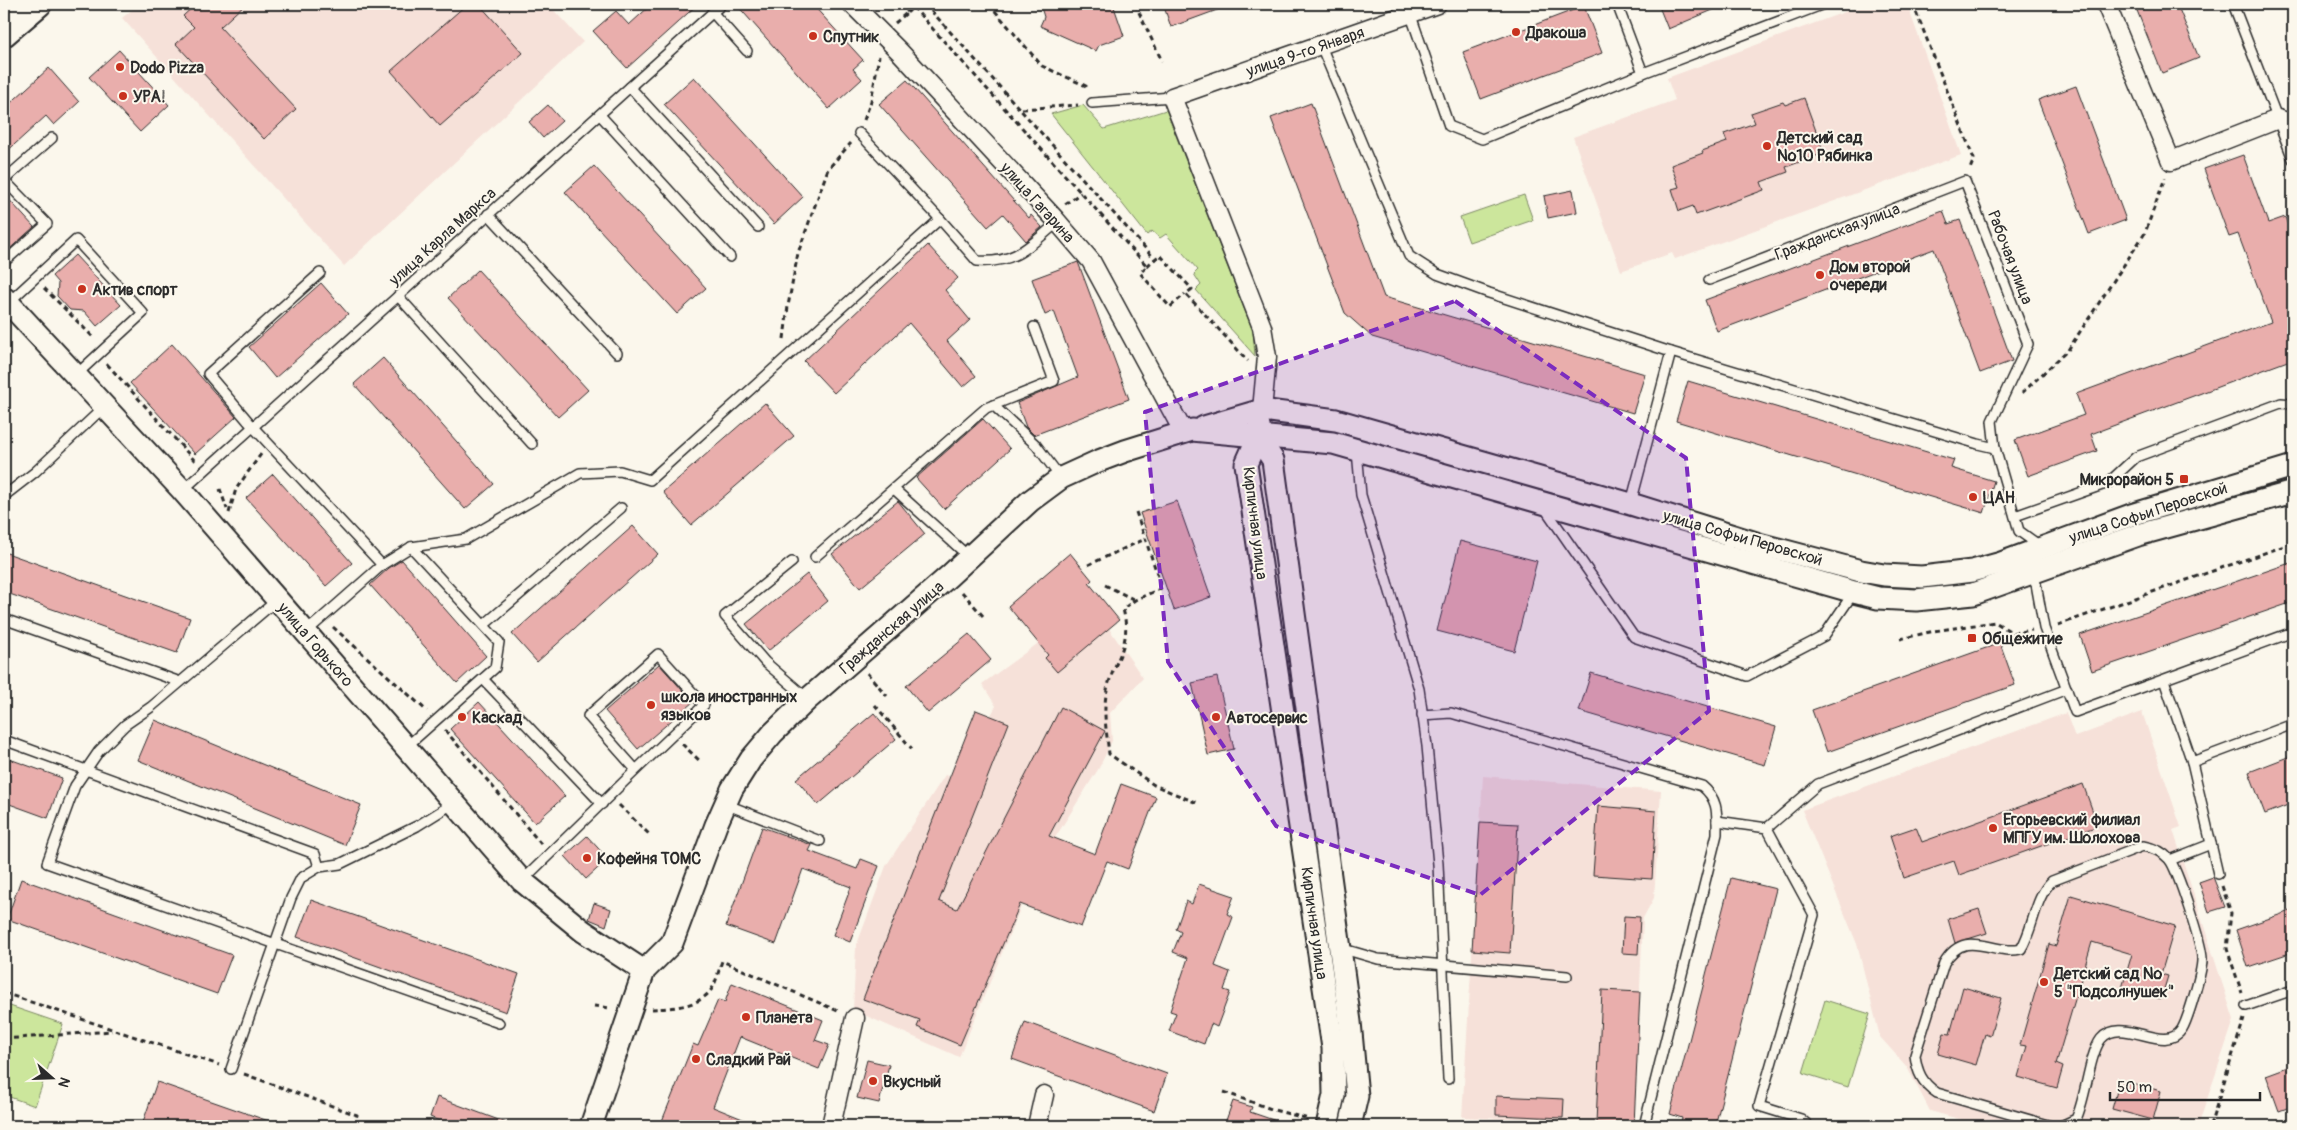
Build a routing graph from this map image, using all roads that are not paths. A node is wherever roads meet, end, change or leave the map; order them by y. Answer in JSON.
{"nodes":[{"id":1,"x":8,"y":4,"type":"edge"},
{"id":2,"x":39,"y":4,"type":"edge"},
{"id":3,"x":722,"y":4,"type":"edge"},
{"id":4,"x":852,"y":4,"type":"edge"},
{"id":5,"x":1437,"y":4,"type":"edge"},
{"id":6,"x":1617,"y":4,"type":"edge"},
{"id":7,"x":1824,"y":4,"type":"edge"},
{"id":8,"x":2106,"y":4,"type":"edge"},
{"id":9,"x":2233,"y":4,"type":"edge"},
{"id":10,"x":4,"y":8,"type":"edge"},
{"id":11,"x":1408,"y":9,"type":"edge"},
{"id":12,"x":712,"y":12,"type":"junction"},
{"id":13,"x":4,"y":34,"type":"edge"},
{"id":14,"x":1321,"y":46,"type":"junction"},
{"id":15,"x":747,"y":51,"type":"dead end"},
{"id":16,"x":1643,"y":73,"type":"junction"},
{"id":17,"x":630,"y":87,"type":"junction"},
{"id":18,"x":1172,"y":97,"type":"junction"},
{"id":19,"x":1092,"y":104,"type":"road end"},
{"id":20,"x":600,"y":115,"type":"junction"},
{"id":21,"x":2286,"y":121,"type":"edge"},
{"id":22,"x":859,"y":133,"type":"road end"},
{"id":23,"x":52,"y":138,"type":"dead end"},
{"id":24,"x":2293,"y":159,"type":"edge"},
{"id":25,"x":1965,"y":181,"type":"joint"},
{"id":26,"x":488,"y":214,"type":"junction"},
{"id":27,"x":940,"y":219,"type":"junction"},
{"id":28,"x":1058,"y":222,"type":"junction"},
{"id":29,"x":758,"y":227,"type":"dead end"},
{"id":30,"x":730,"y":257,"type":"dead end"},
{"id":31,"x":4,"y":262,"type":"edge"},
{"id":32,"x":320,"y":273,"type":"dead end"},
{"id":33,"x":1709,"y":280,"type":"dead end"},
{"id":34,"x":398,"y":296,"type":"junction"},
{"id":35,"x":6,"y":300,"type":"edge"},
{"id":36,"x":1034,"y":327,"type":"dead end"},
{"id":37,"x":1671,"y":352,"type":"junction"},
{"id":38,"x":617,"y":354,"type":"dead end"},
{"id":39,"x":76,"y":376,"type":"junction"},
{"id":40,"x":2293,"y":404,"type":"edge"},
{"id":41,"x":993,"y":405,"type":"junction"},
{"id":42,"x":104,"y":406,"type":"junction"},
{"id":43,"x":1262,"y":410,"type":"junction"},
{"id":44,"x":253,"y":427,"type":"junction"},
{"id":45,"x":1188,"y":431,"type":"junction"},
{"id":46,"x":1258,"y":436,"type":"junction"},
{"id":47,"x":532,"y":444,"type":"dead end"},
{"id":48,"x":1356,"y":448,"type":"junction"},
{"id":49,"x":1995,"y":448,"type":"junction"},
{"id":50,"x":2293,"y":466,"type":"edge"},
{"id":51,"x":1062,"y":478,"type":"junction"},
{"id":52,"x":894,"y":489,"type":"junction"},
{"id":53,"x":182,"y":490,"type":"junction"},
{"id":54,"x":2293,"y":492,"type":"edge"},
{"id":55,"x":4,"y":496,"type":"edge"},
{"id":56,"x":1539,"y":501,"type":"junction"},
{"id":57,"x":1631,"y":504,"type":"junction"},
{"id":58,"x":621,"y":508,"type":"dead end"},
{"id":59,"x":2015,"y":516,"type":"junction"},
{"id":60,"x":412,"y":547,"type":"junction"},
{"id":61,"x":968,"y":556,"type":"junction"},
{"id":62,"x":815,"y":558,"type":"dead end"},
{"id":63,"x":2037,"y":561,"type":"junction"},
{"id":64,"x":792,"y":562,"type":"dead end"},
{"id":65,"x":382,"y":565,"type":"junction"},
{"id":66,"x":1854,"y":592,"type":"junction"},
{"id":67,"x":277,"y":600,"type":"junction"},
{"id":68,"x":4,"y":619,"type":"edge"},
{"id":69,"x":484,"y":625,"type":"junction"},
{"id":70,"x":306,"y":632,"type":"junction"},
{"id":71,"x":2293,"y":632,"type":"edge"},
{"id":72,"x":483,"y":679,"type":"junction"},
{"id":73,"x":2164,"y":680,"type":"junction"},
{"id":74,"x":180,"y":682,"type":"junction"},
{"id":75,"x":2067,"y":689,"type":"junction"},
{"id":76,"x":808,"y":699,"type":"junction"},
{"id":77,"x":1422,"y":714,"type":"junction"},
{"id":78,"x":2293,"y":724,"type":"edge"},
{"id":79,"x":4,"y":740,"type":"edge"},
{"id":80,"x":406,"y":747,"type":"junction"},
{"id":81,"x":2192,"y":762,"type":"junction"},
{"id":82,"x":87,"y":769,"type":"junction"},
{"id":83,"x":636,"y":770,"type":"junction"},
{"id":84,"x":454,"y":802,"type":"junction"},
{"id":85,"x":602,"y":804,"type":"junction"},
{"id":86,"x":725,"y":804,"type":"junction"},
{"id":87,"x":1716,"y":820,"type":"junction"},
{"id":88,"x":1767,"y":828,"type":"junction"},
{"id":89,"x":820,"y":841,"type":"dead end"},
{"id":90,"x":2211,"y":844,"type":"junction"},
{"id":91,"x":2170,"y":860,"type":"junction"},
{"id":92,"x":319,"y":867,"type":"junction"},
{"id":93,"x":2218,"y":874,"type":"road end"},
{"id":94,"x":522,"y":881,"type":"junction"},
{"id":95,"x":275,"y":945,"type":"junction"},
{"id":96,"x":1340,"y":948,"type":"junction"},
{"id":97,"x":1441,"y":965,"type":"junction"},
{"id":98,"x":644,"y":971,"type":"junction"},
{"id":99,"x":1567,"y":976,"type":"dead end"},
{"id":100,"x":2293,"y":990,"type":"edge"},
{"id":101,"x":2246,"y":1006,"type":"road end"},
{"id":102,"x":855,"y":1018,"type":"road end"},
{"id":103,"x":499,"y":1023,"type":"dead end"},
{"id":104,"x":231,"y":1070,"type":"road end"},
{"id":105,"x":1448,"y":1080,"type":"dead end"},
{"id":106,"x":1044,"y":1095,"type":"dead end"},
{"id":107,"x":1327,"y":1125,"type":"edge"},
{"id":108,"x":591,"y":1126,"type":"edge"},
{"id":109,"x":831,"y":1126,"type":"edge"},
{"id":110,"x":1037,"y":1126,"type":"edge"},
{"id":111,"x":1350,"y":1126,"type":"edge"},
{"id":112,"x":1644,"y":1126,"type":"edge"},
{"id":113,"x":1810,"y":1126,"type":"edge"},
{"id":114,"x":2051,"y":1126,"type":"edge"},
{"id":115,"x":2061,"y":1126,"type":"edge"}],
"edges":[{"from":1,"to":10,"type":"main road"},
{"from":2,"to":13,"type":"main road"},
{"from":3,"to":12,"type":"lane","name":"улица Карла Маркса"},
{"from":4,"to":28,"type":"street","name":"улица Гагарина"},
{"from":5,"to":11,"type":"street","name":"улица 9-го Января"},
{"from":6,"to":16,"type":"lane"},
{"from":7,"to":16,"type":"lane"},
{"from":8,"to":21,"type":"street"},
{"from":9,"to":21,"type":"lane"},
{"from":11,"to":14,"type":"street","name":"улица 9-го Января"},
{"from":11,"to":16,"type":"lane"},
{"from":12,"to":15,"type":"lane"},
{"from":12,"to":17,"type":"lane","name":"улица Карла Маркса"},
{"from":14,"to":18,"type":"street","name":"улица 9-го Января"},
{"from":14,"to":37,"type":"lane"},
{"from":17,"to":20,"type":"lane","name":"улица Карла Маркса"},
{"from":17,"to":29,"type":"lane"},
{"from":18,"to":19,"type":"lane"},
{"from":18,"to":43,"type":"street"},
{"from":20,"to":26,"type":"lane","name":"улица Карла Маркса"},
{"from":20,"to":30,"type":"lane"},
{"from":21,"to":24,"type":"lane"},
{"from":22,"to":27,"type":"lane"},
{"from":23,"to":31,"type":"lane"},
{"from":25,"to":33,"type":"lane","name":"Гражданская улица"},
{"from":25,"to":49,"type":"lane","name":"Рабочая улица"},
{"from":26,"to":34,"type":"lane","name":"улица Карла Маркса"},
{"from":26,"to":38,"type":"lane"},
{"from":27,"to":28,"type":"lane"},
{"from":27,"to":60,"type":"lane"},
{"from":28,"to":45,"type":"street","name":"улица Гагарина"},
{"from":32,"to":44,"type":"lane"},
{"from":34,"to":44,"type":"lane","name":"улица Карла Маркса"},
{"from":34,"to":47,"type":"lane"},
{"from":35,"to":39,"type":"street","name":"улица Горького"},
{"from":35,"to":39,"type":"lane"},
{"from":36,"to":41,"type":"lane"},
{"from":37,"to":49,"type":"lane"},
{"from":37,"to":57,"type":"lane"},
{"from":39,"to":42,"type":"street","name":"улица Горького"},
{"from":40,"to":59,"type":"lane"},
{"from":41,"to":51,"type":"lane"},
{"from":41,"to":52,"type":"lane"},
{"from":42,"to":53,"type":"street","name":"улица Горького"},
{"from":42,"to":55,"type":"lane"},
{"from":43,"to":45,"type":"street","name":"улица Софьи Перовской"},
{"from":43,"to":46,"type":"street"},
{"from":43,"to":57,"type":"street","name":"улица Софьи Перовской"},
{"from":44,"to":53,"type":"lane","name":"улица Карла Маркса"},
{"from":44,"to":65,"type":"lane"},
{"from":45,"to":46,"type":"street","name":"Гражданская улица"},
{"from":45,"to":51,"type":"street","name":"Гражданская улица"},
{"from":46,"to":48,"type":"street","name":"улица Софьи Перовской"},
{"from":46,"to":96,"type":"street","name":"Кирпичная улица"},
{"from":46,"to":107,"type":"street","name":"Кирпичная улица"},
{"from":48,"to":56,"type":"street","name":"улица Софьи Перовской"},
{"from":48,"to":77,"type":"lane"},
{"from":49,"to":59,"type":"lane"},
{"from":50,"to":63,"type":"street","name":"улица Софьи Перовской"},
{"from":51,"to":61,"type":"street","name":"Гражданская улица"},
{"from":52,"to":61,"type":"lane"},
{"from":52,"to":62,"type":"lane"},
{"from":53,"to":67,"type":"street","name":"улица Горького"},
{"from":54,"to":63,"type":"street","name":"улица Софьи Перовской"},
{"from":56,"to":66,"type":"street","name":"улица Софьи Перовской"},
{"from":56,"to":66,"type":"lane"},
{"from":57,"to":63,"type":"street","name":"улица Софьи Перовской"},
{"from":58,"to":69,"type":"lane"},
{"from":59,"to":63,"type":"lane"},
{"from":60,"to":65,"type":"lane"},
{"from":60,"to":69,"type":"lane"},
{"from":61,"to":76,"type":"street","name":"Гражданская улица"},
{"from":63,"to":66,"type":"street","name":"улица Софьи Перовской"},
{"from":63,"to":75,"type":"lane"},
{"from":64,"to":76,"type":"lane"},
{"from":65,"to":70,"type":"lane"},
{"from":67,"to":70,"type":"street","name":"улица Горького"},
{"from":67,"to":74,"type":"lane"},
{"from":68,"to":74,"type":"lane"},
{"from":69,"to":72,"type":"lane"},
{"from":70,"to":80,"type":"street","name":"улица Горького"},
{"from":71,"to":73,"type":"lane"},
{"from":72,"to":80,"type":"lane"},
{"from":72,"to":85,"type":"lane"},
{"from":73,"to":75,"type":"lane"},
{"from":73,"to":81,"type":"lane"},
{"from":74,"to":82,"type":"lane"},
{"from":75,"to":88,"type":"lane"},
{"from":76,"to":86,"type":"street","name":"Гражданская улица"},
{"from":77,"to":87,"type":"lane"},
{"from":77,"to":97,"type":"lane"},
{"from":78,"to":81,"type":"lane"},
{"from":79,"to":82,"type":"lane"},
{"from":80,"to":84,"type":"street","name":"улица Горького"},
{"from":81,"to":90,"type":"lane"},
{"from":82,"to":92,"type":"lane"},
{"from":82,"to":95,"type":"lane"},
{"from":83,"to":83,"type":"lane"},
{"from":83,"to":85,"type":"lane"},
{"from":84,"to":92,"type":"lane"},
{"from":84,"to":94,"type":"street","name":"улица Горького"},
{"from":85,"to":94,"type":"lane"},
{"from":86,"to":89,"type":"lane"},
{"from":86,"to":98,"type":"street","name":"Гражданская улица"},
{"from":87,"to":88,"type":"lane"},
{"from":87,"to":112,"type":"lane"},
{"from":88,"to":113,"type":"lane"},
{"from":90,"to":91,"type":"lane"},
{"from":90,"to":93,"type":"lane"},
{"from":91,"to":114,"type":"lane"},
{"from":91,"to":115,"type":"lane"},
{"from":92,"to":95,"type":"lane"},
{"from":94,"to":98,"type":"street","name":"улица Горького"},
{"from":95,"to":103,"type":"lane"},
{"from":95,"to":104,"type":"lane"},
{"from":96,"to":97,"type":"lane"},
{"from":96,"to":111,"type":"street","name":"Кирпичная улица"},
{"from":97,"to":99,"type":"lane"},
{"from":97,"to":105,"type":"lane"},
{"from":98,"to":108,"type":"street"},
{"from":100,"to":101,"type":"lane"},
{"from":102,"to":109,"type":"street"},
{"from":106,"to":110,"type":"street"}]}
